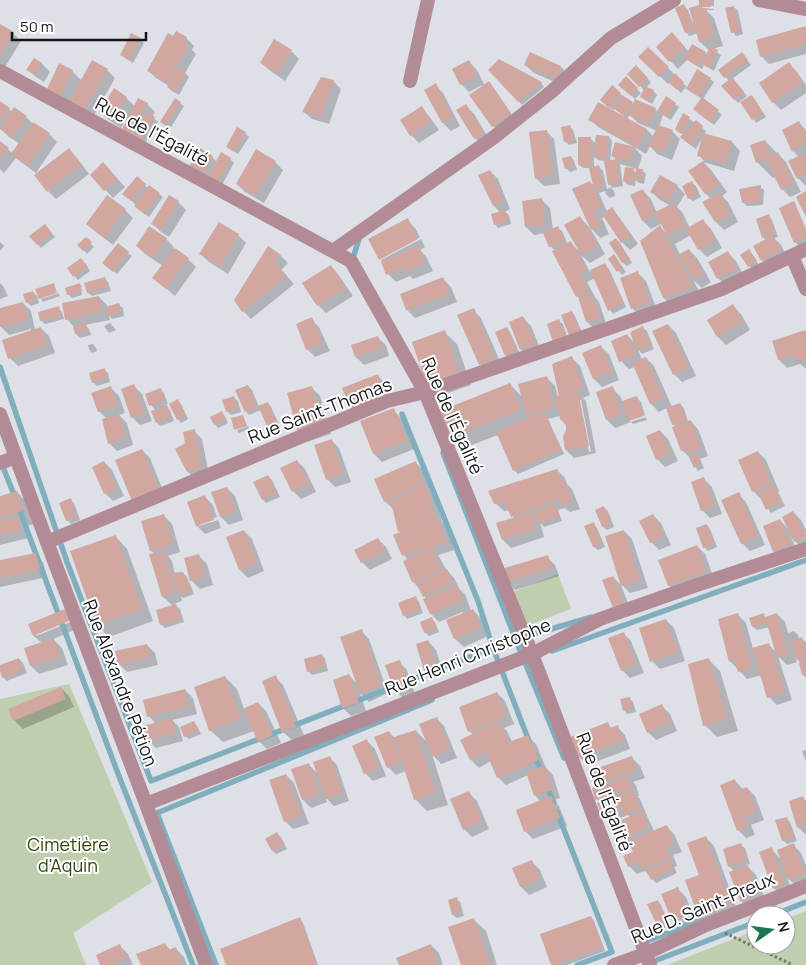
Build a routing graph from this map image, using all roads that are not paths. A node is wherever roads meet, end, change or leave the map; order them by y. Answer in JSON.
{"nodes":[{"id":1,"x":428,"y":0,"type":"edge"},
{"id":2,"x":674,"y":0,"type":"edge"},
{"id":3,"x":759,"y":0,"type":"edge"},
{"id":4,"x":806,"y":8,"type":"edge"},
{"id":5,"x":0,"y":71,"type":"edge"},
{"id":6,"x":410,"y":81,"type":"dead end"},
{"id":7,"x":806,"y":248,"type":"edge"},
{"id":8,"x":333,"y":251,"type":"junction"},
{"id":9,"x":792,"y":256,"type":"junction"},
{"id":10,"x":806,"y":289,"type":"edge"},
{"id":11,"x":425,"y":392,"type":"junction"},
{"id":12,"x":0,"y":414,"type":"edge"},
{"id":13,"x":16,"y":457,"type":"junction"},
{"id":14,"x":0,"y":463,"type":"edge"},
{"id":15,"x":47,"y":542,"type":"junction"},
{"id":16,"x":806,"y":549,"type":"edge"},
{"id":17,"x":532,"y":654,"type":"junction"},
{"id":18,"x":146,"y":804,"type":"junction"},
{"id":19,"x":806,"y":886,"type":"edge"},
{"id":20,"x":647,"y":959,"type":"edge"},
{"id":21,"x":206,"y":965,"type":"edge"},
{"id":22,"x":614,"y":965,"type":"edge"}],
"edges":[{"from":1,"to":6,"type":"street"},
{"from":2,"to":8,"type":"street"},
{"from":3,"to":4,"type":"street"},
{"from":5,"to":8,"type":"street","name":"Rue de l'Égalité"},
{"from":7,"to":9,"type":"street","name":"Rue Saint-Thomas"},
{"from":8,"to":11,"type":"street","name":"Rue de l'Égalité"},
{"from":9,"to":10,"type":"street"},
{"from":9,"to":11,"type":"street","name":"Rue Saint-Thomas"},
{"from":11,"to":15,"type":"street","name":"Rue Saint-Thomas"},
{"from":11,"to":17,"type":"street","name":"Rue de l'Égalité"},
{"from":12,"to":13,"type":"street","name":"Rue Alexandre Pétion"},
{"from":13,"to":14,"type":"street"},
{"from":13,"to":15,"type":"street","name":"Rue Alexandre Pétion"},
{"from":15,"to":18,"type":"street","name":"Rue Alexandre Pétion"},
{"from":16,"to":17,"type":"street","name":"Rue Henri Christophe"},
{"from":17,"to":18,"type":"street","name":"Rue Henri Christophe"},
{"from":17,"to":20,"type":"street","name":"Rue de l'Égalité"},
{"from":18,"to":21,"type":"street","name":"Rue Alexandre Pétion"},
{"from":19,"to":20,"type":"street","name":"Rue D. Saint-Preux"},
{"from":20,"to":22,"type":"street","name":"Rue D. Saint-Preux"}]}
